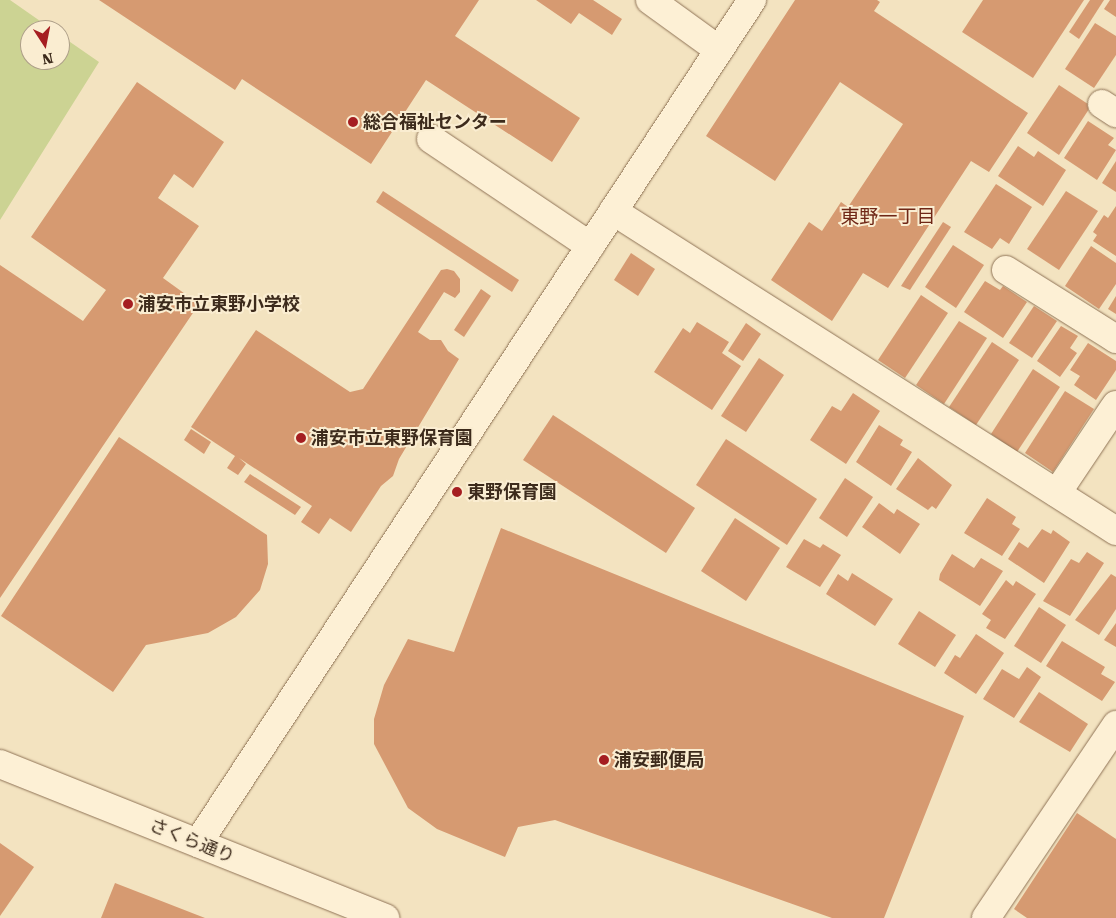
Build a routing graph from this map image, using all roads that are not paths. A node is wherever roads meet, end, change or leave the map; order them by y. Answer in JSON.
{"nodes":[{"id":1,"x":650,"y":0,"type":"edge"},
{"id":2,"x":752,"y":0,"type":"edge"},
{"id":3,"x":719,"y":50,"type":"junction"},
{"id":4,"x":431,"y":140,"type":"dead end"},
{"id":5,"x":613,"y":211,"type":"junction"},
{"id":6,"x":590,"y":246,"type":"junction"},
{"id":7,"x":1006,"y":270,"type":"dead end"},
{"id":8,"x":1116,"y":339,"type":"edge"},
{"id":9,"x":1116,"y":405,"type":"edge"},
{"id":10,"x":1057,"y":493,"type":"junction"},
{"id":11,"x":1116,"y":531,"type":"edge"},
{"id":12,"x":1116,"y":725,"type":"edge"},
{"id":13,"x":0,"y":764,"type":"edge"},
{"id":14,"x":198,"y":843,"type":"junction"},
{"id":15,"x":384,"y":918,"type":"edge"},
{"id":16,"x":986,"y":918,"type":"edge"}],
"edges":[{"from":1,"to":3,"type":"street"},
{"from":2,"to":3,"type":"street"},
{"from":3,"to":5,"type":"street"},
{"from":4,"to":6,"type":"street"},
{"from":5,"to":6,"type":"street"},
{"from":5,"to":10,"type":"street"},
{"from":6,"to":14,"type":"street"},
{"from":7,"to":8,"type":"street"},
{"from":9,"to":10,"type":"street"},
{"from":10,"to":11,"type":"street"},
{"from":12,"to":16,"type":"street"},
{"from":13,"to":14,"type":"street","name":"さくら通り"},
{"from":14,"to":15,"type":"street","name":"さくら通り"}]}
